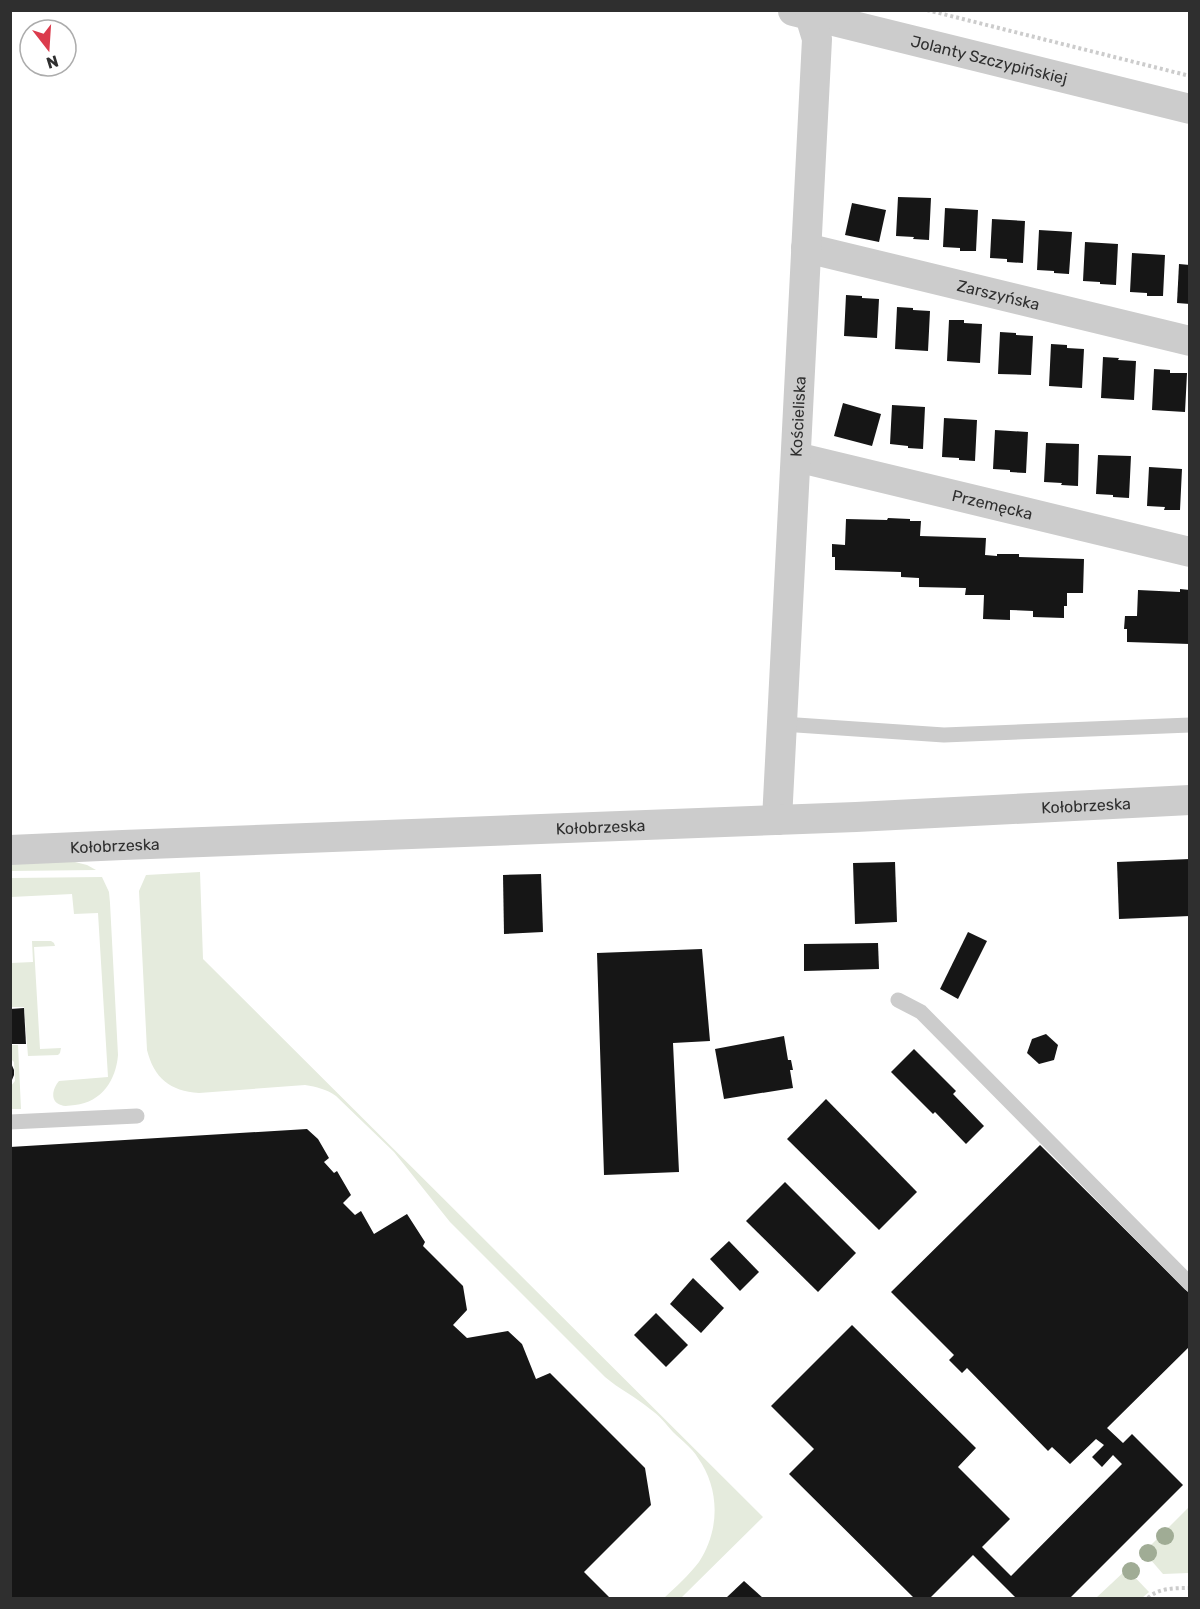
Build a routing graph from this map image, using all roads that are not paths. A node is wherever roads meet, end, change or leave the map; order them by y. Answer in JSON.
{"nodes":[{"id":1,"x":804,"y":12,"type":"edge"},
{"id":2,"x":1190,"y":109,"type":"edge"},
{"id":3,"x":806,"y":248,"type":"junction"},
{"id":4,"x":1190,"y":340,"type":"edge"},
{"id":5,"x":795,"y":457,"type":"junction"},
{"id":6,"x":1190,"y":552,"type":"edge"},
{"id":7,"x":782,"y":724,"type":"junction"},
{"id":8,"x":1190,"y":725,"type":"edge"},
{"id":9,"x":1190,"y":800,"type":"edge"},
{"id":10,"x":777,"y":820,"type":"junction"},
{"id":11,"x":10,"y":850,"type":"edge"},
{"id":12,"x":898,"y":1000,"type":"dead end"},
{"id":13,"x":137,"y":1116,"type":"dead end"},
{"id":14,"x":10,"y":1122,"type":"edge"},
{"id":15,"x":1190,"y":1284,"type":"edge"}],
"edges":[{"from":1,"to":2,"type":"street","name":"Jolanty Szczypińskiej"},
{"from":1,"to":3,"type":"street","name":"Kościeliska"},
{"from":3,"to":4,"type":"street","name":"Zarszyńska"},
{"from":3,"to":5,"type":"street","name":"Kościeliska"},
{"from":5,"to":6,"type":"street","name":"Przemęcka"},
{"from":5,"to":7,"type":"street","name":"Kościeliska"},
{"from":7,"to":8,"type":"lane"},
{"from":7,"to":10,"type":"street","name":"Kościeliska"},
{"from":9,"to":10,"type":"street","name":"Kołobrzeska"},
{"from":10,"to":11,"type":"street","name":"Kołobrzeska"},
{"from":12,"to":15,"type":"lane"},
{"from":13,"to":14,"type":"lane"}]}
